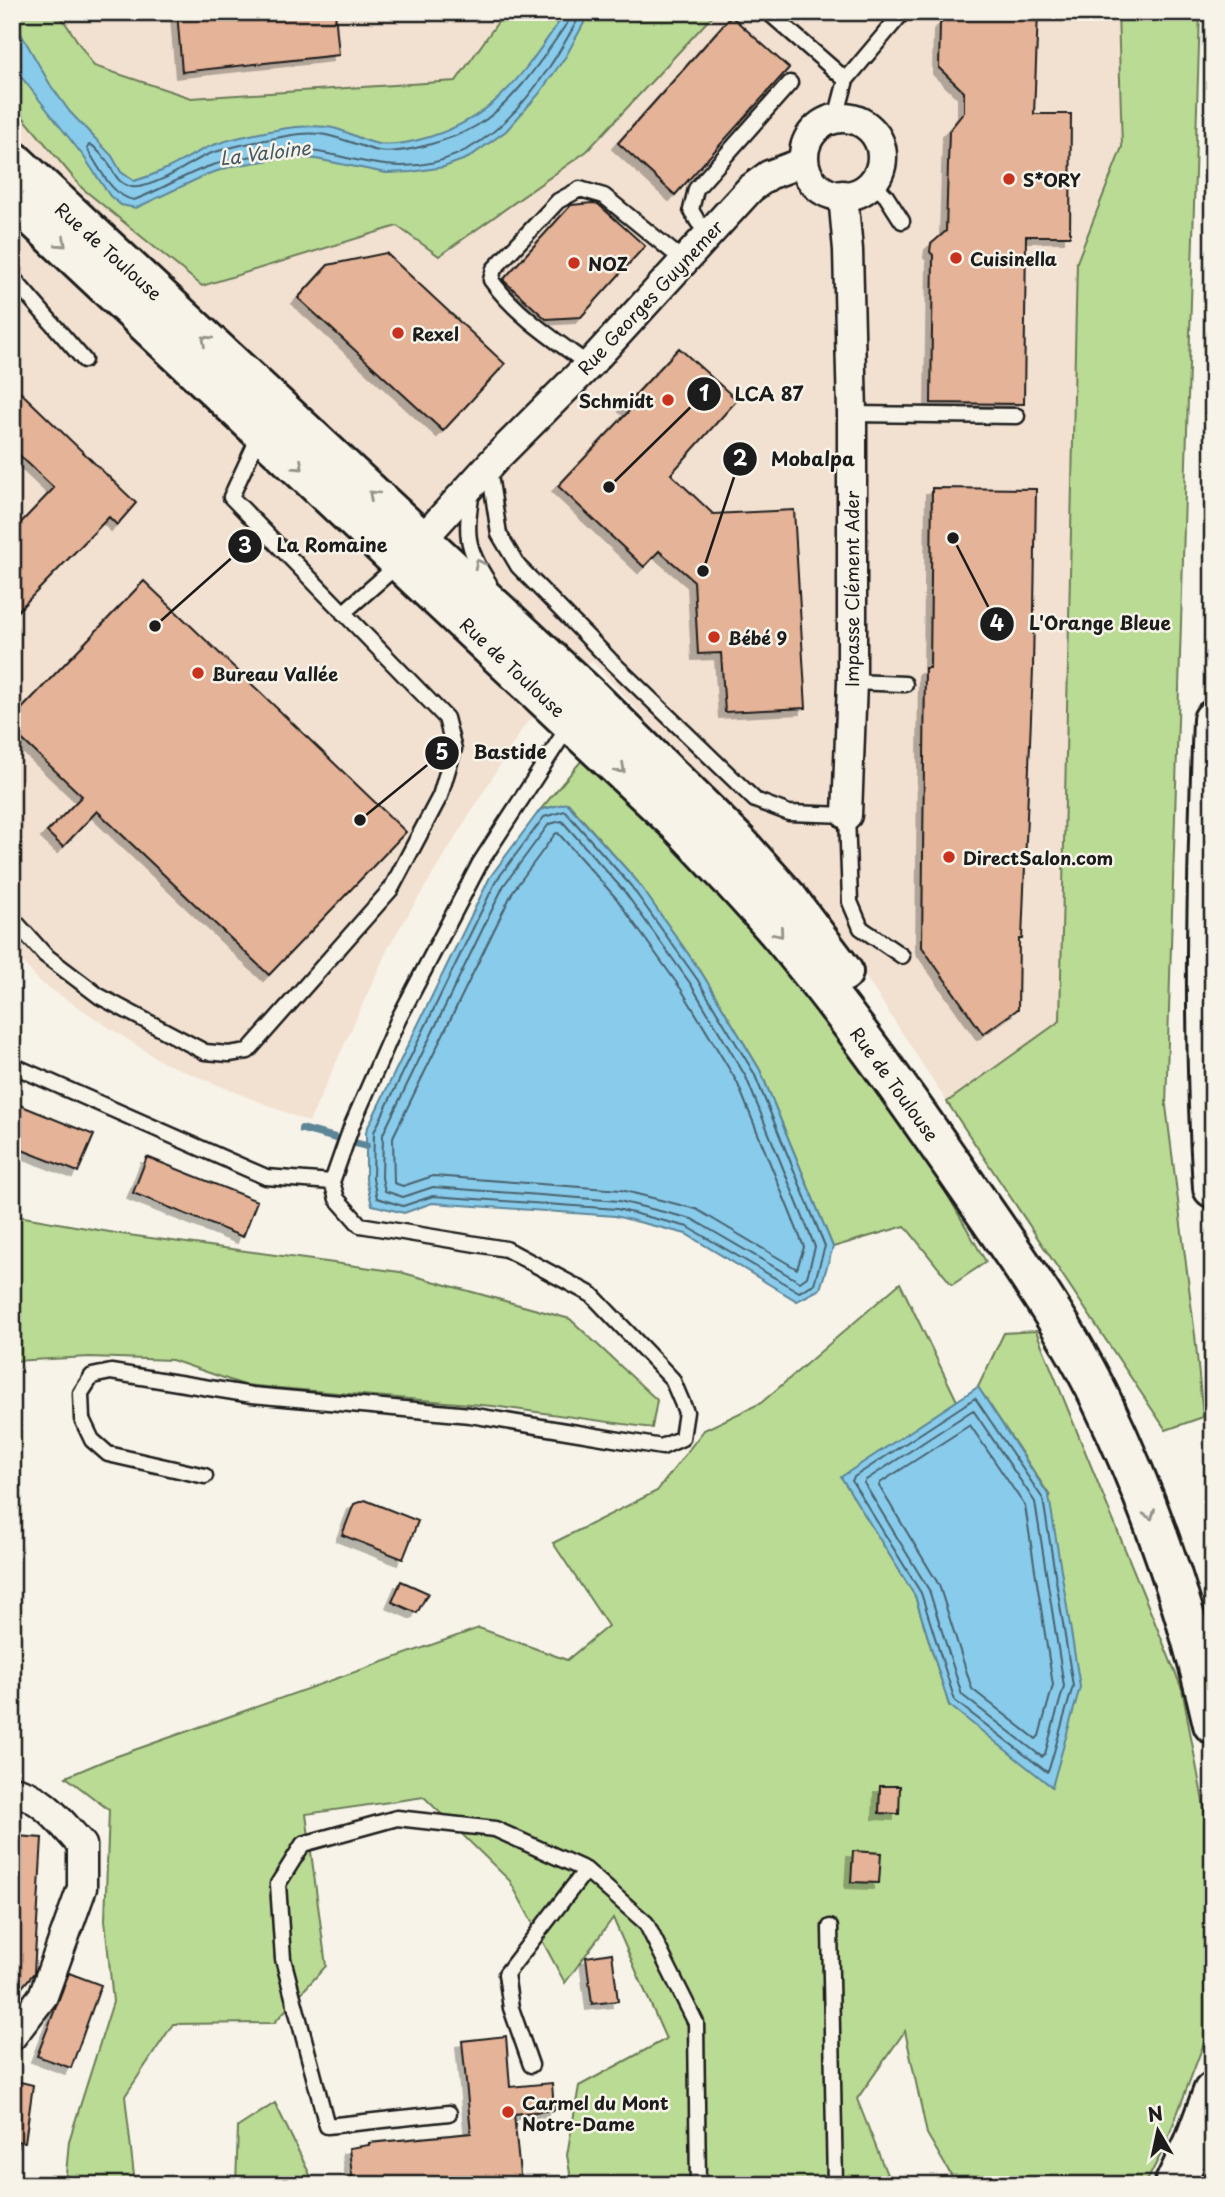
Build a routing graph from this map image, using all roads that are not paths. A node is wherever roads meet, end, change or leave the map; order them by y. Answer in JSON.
{"nodes":[{"id":1,"x":768,"y":12,"type":"edge"},
{"id":2,"x":903,"y":12,"type":"edge"},
{"id":3,"x":846,"y":80,"type":"junction"},
{"id":4,"x":790,"y":83,"type":"dead end"},
{"id":5,"x":836,"y":118,"type":"junction"},
{"id":6,"x":12,"y":160,"type":"edge"},
{"id":7,"x":804,"y":162,"type":"junction"},
{"id":8,"x":872,"y":182,"type":"junction"},
{"id":9,"x":843,"y":195,"type":"junction"},
{"id":10,"x":12,"y":197,"type":"edge"},
{"id":11,"x":902,"y":221,"type":"dead end"},
{"id":12,"x":709,"y":233,"type":"junction"},
{"id":13,"x":684,"y":261,"type":"junction"},
{"id":14,"x":12,"y":277,"type":"edge"},
{"id":15,"x":84,"y":360,"type":"dead end"},
{"id":16,"x":589,"y":365,"type":"junction"},
{"id":17,"x":852,"y":414,"type":"junction"},
{"id":18,"x":1017,"y":416,"type":"dead end"},
{"id":19,"x":262,"y":431,"type":"junction"},
{"id":20,"x":481,"y":475,"type":"junction"},
{"id":21,"x":412,"y":551,"type":"junction"},
{"id":22,"x":343,"y":613,"type":"junction"},
{"id":23,"x":530,"y":642,"type":"junction"},
{"id":24,"x":852,"y":681,"type":"junction"},
{"id":25,"x":905,"y":684,"type":"dead end"},
{"id":26,"x":581,"y":711,"type":"junction"},
{"id":27,"x":1213,"y":720,"type":"edge"},
{"id":28,"x":847,"y":814,"type":"junction"},
{"id":29,"x":12,"y":918,"type":"edge"},
{"id":30,"x":902,"y":956,"type":"dead end"},
{"id":31,"x":12,"y":1065,"type":"edge"},
{"id":32,"x":332,"y":1182,"type":"junction"},
{"id":33,"x":1213,"y":1188,"type":"edge"},
{"id":34,"x":205,"y":1476,"type":"dead end"},
{"id":35,"x":1213,"y":1626,"type":"edge"},
{"id":36,"x":1213,"y":1724,"type":"edge"},
{"id":37,"x":12,"y":1791,"type":"edge"},
{"id":38,"x":586,"y":1870,"type":"junction"},
{"id":39,"x":830,"y":1927,"type":"dead end"},
{"id":40,"x":12,"y":2036,"type":"edge"},
{"id":41,"x":531,"y":2065,"type":"dead end"},
{"id":42,"x":1213,"y":2092,"type":"edge"},
{"id":43,"x":449,"y":2112,"type":"dead end"},
{"id":44,"x":698,"y":2185,"type":"edge"},
{"id":45,"x":835,"y":2185,"type":"edge"},
{"id":46,"x":1174,"y":2185,"type":"edge"}],
"edges":[{"from":1,"to":3,"type":"lane"},
{"from":2,"to":3,"type":"lane"},
{"from":3,"to":5,"type":"lane"},
{"from":4,"to":12,"type":"lane"},
{"from":5,"to":7,"type":"street"},
{"from":5,"to":8,"type":"street"},
{"from":21,"to":6,"type":"main road","name":"Rue de Toulouse","one_way":true},
{"from":7,"to":9,"type":"street"},
{"from":7,"to":12,"type":"street","name":"Rue Georges Guynemer"},
{"from":8,"to":9,"type":"street"},
{"from":8,"to":11,"type":"lane"},
{"from":9,"to":17,"type":"street","name":"Impasse Clément Ader"},
{"from":10,"to":19,"type":"main road","name":"Rue de Toulouse","one_way":true},
{"from":12,"to":13,"type":"street","name":"Rue Georges Guynemer"},
{"from":13,"to":16,"type":"street","name":"Rue Georges Guynemer"},
{"from":13,"to":16,"type":"lane"},
{"from":14,"to":15,"type":"lane"},
{"from":16,"to":20,"type":"street","name":"Rue Georges Guynemer"},
{"from":17,"to":18,"type":"lane"},
{"from":17,"to":24,"type":"street","name":"Impasse Clément Ader"},
{"from":19,"to":21,"type":"main road","name":"Rue de Toulouse","one_way":true},
{"from":19,"to":22,"type":"lane"},
{"from":20,"to":21,"type":"street","name":"Rue Georges Guynemer"},
{"from":23,"to":20,"type":"lane","one_way":true},
{"from":20,"to":28,"type":"lane"},
{"from":21,"to":22,"type":"lane"},
{"from":21,"to":23,"type":"main road","name":"Rue de Toulouse"},
{"from":21,"to":26,"type":"main road","name":"Rue de Toulouse"},
{"from":22,"to":29,"type":"lane"},
{"from":23,"to":26,"type":"main road","name":"Rue de Toulouse"},
{"from":24,"to":25,"type":"lane"},
{"from":24,"to":28,"type":"street","name":"Impasse Clément Ader"},
{"from":26,"to":32,"type":"lane"},
{"from":26,"to":35,"type":"main road","name":"Rue de Toulouse"},
{"from":26,"to":36,"type":"main road","name":"Rue de Toulouse","one_way":true},
{"from":27,"to":33,"type":"main road"},
{"from":28,"to":30,"type":"lane"},
{"from":31,"to":32,"type":"lane"},
{"from":32,"to":34,"type":"lane"},
{"from":37,"to":40,"type":"street"},
{"from":38,"to":41,"type":"lane"},
{"from":38,"to":43,"type":"lane"},
{"from":38,"to":44,"type":"lane"},
{"from":39,"to":45,"type":"lane"},
{"from":42,"to":46,"type":"main road"}]}
